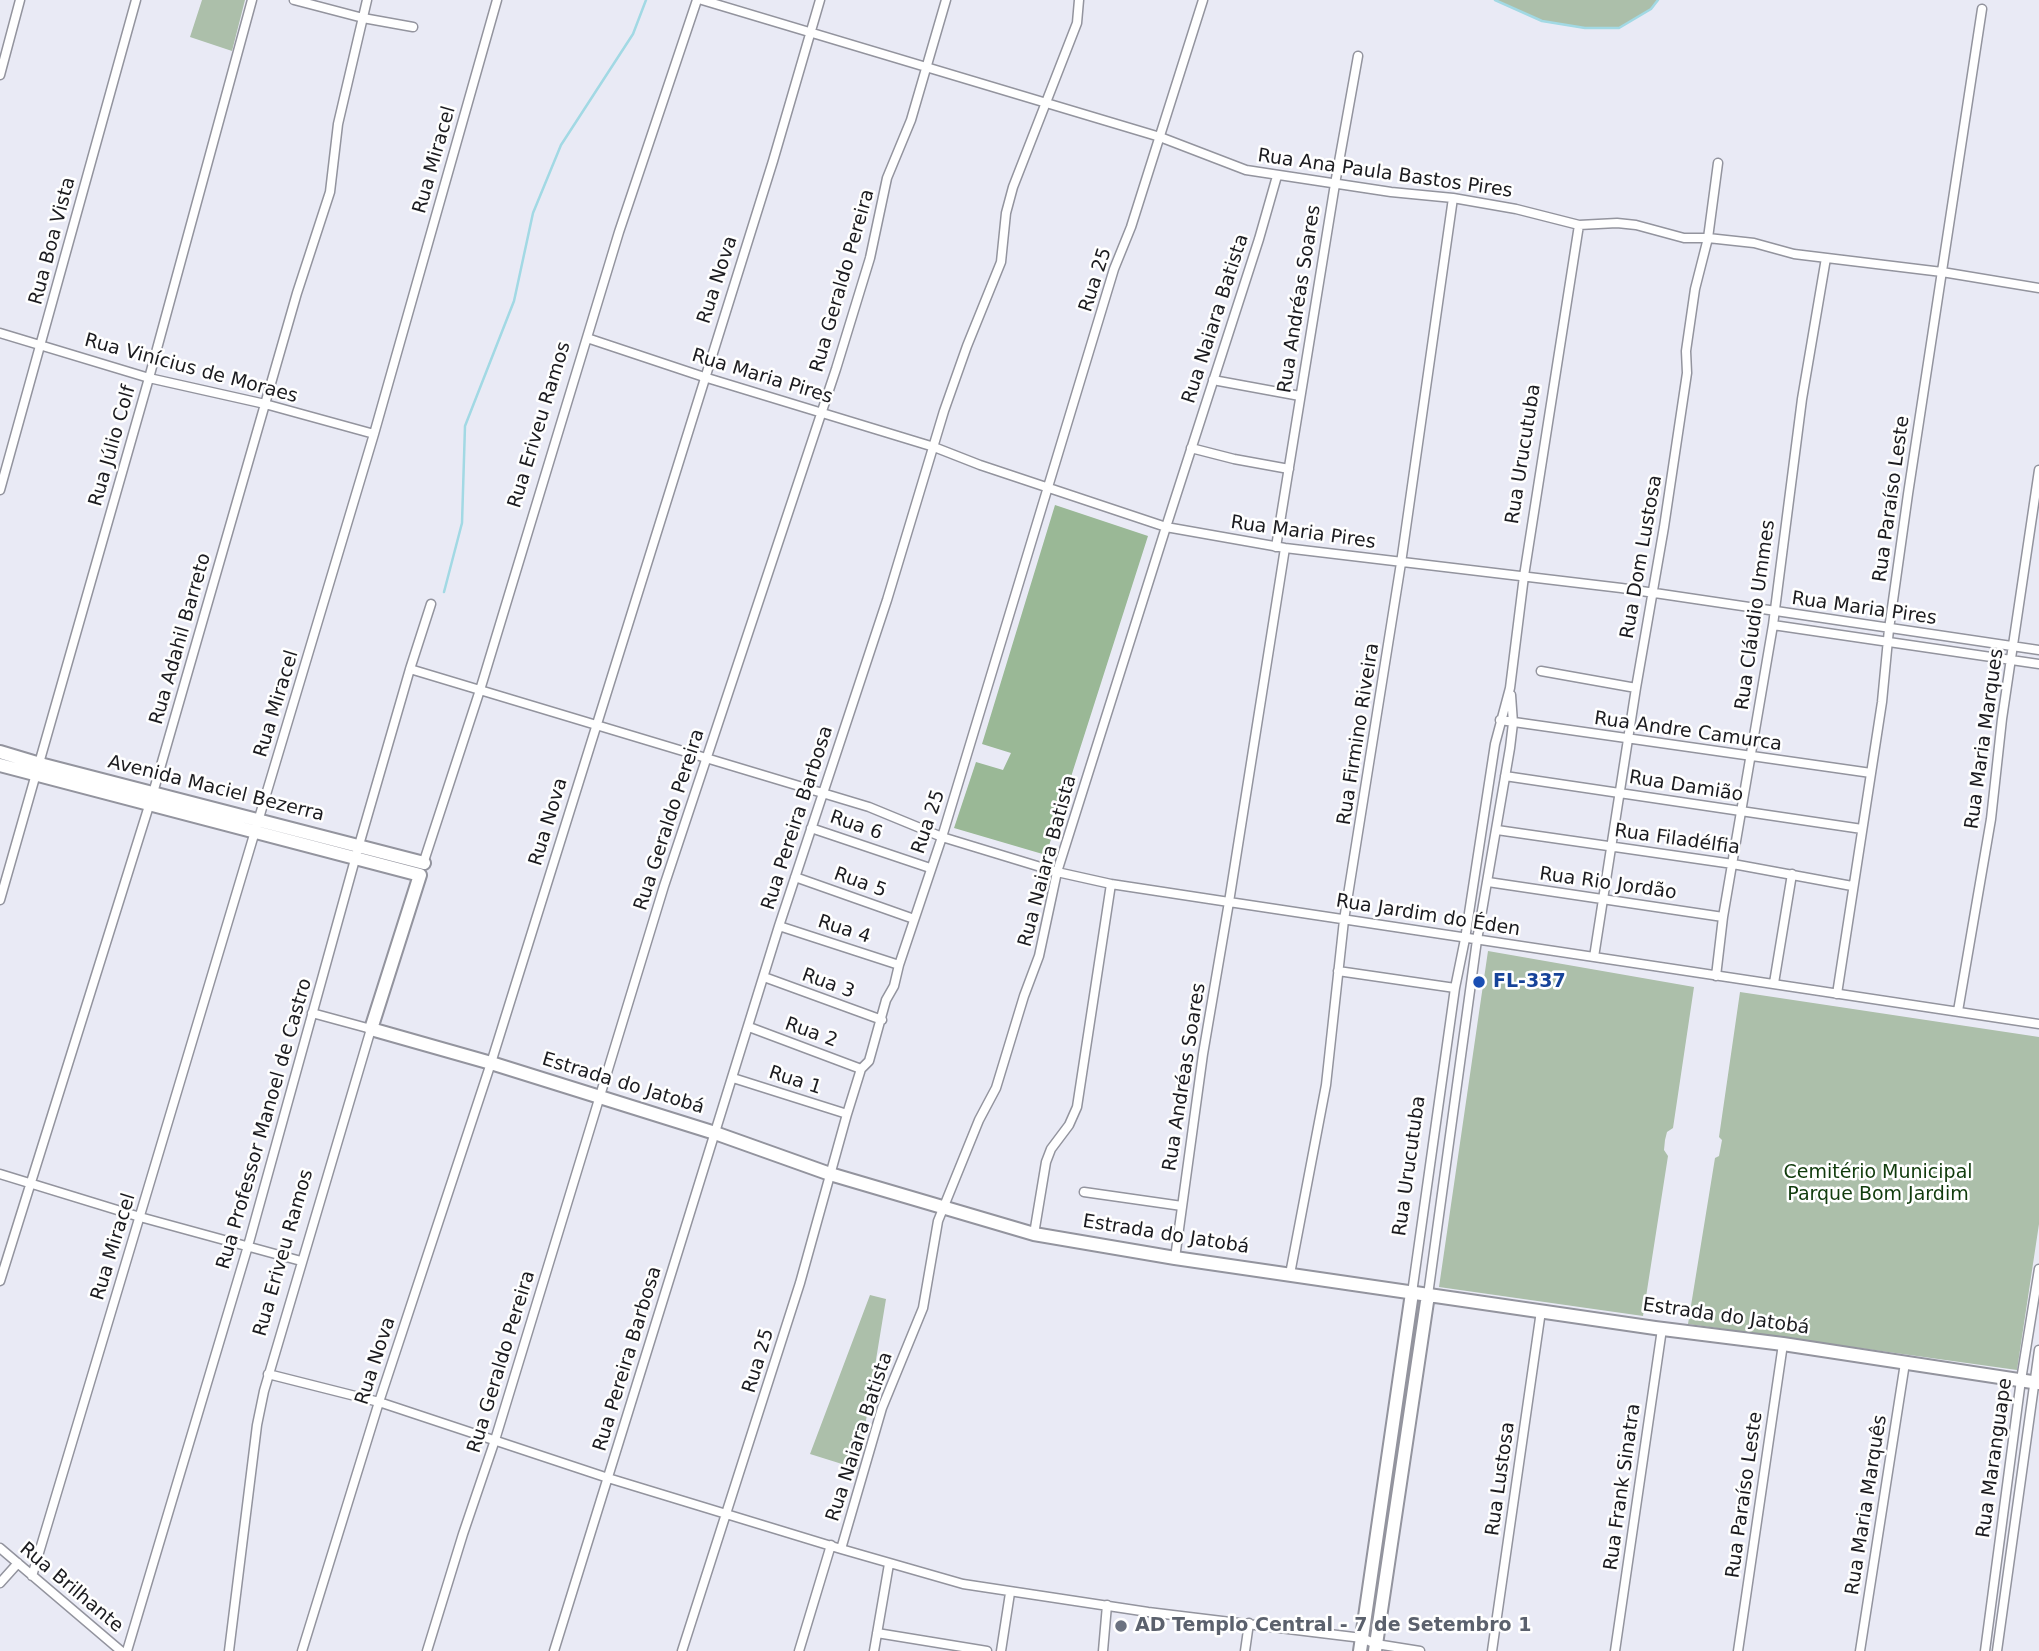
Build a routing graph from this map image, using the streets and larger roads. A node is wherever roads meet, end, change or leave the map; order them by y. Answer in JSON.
{"nodes":[{"id":1,"x":20,"y":0,"type":"edge"},
{"id":2,"x":136,"y":0,"type":"edge"},
{"id":3,"x":253,"y":0,"type":"edge"},
{"id":4,"x":294,"y":0,"type":"edge"},
{"id":5,"x":367,"y":0,"type":"edge"},
{"id":6,"x":497,"y":0,"type":"edge"},
{"id":7,"x":700,"y":0,"type":"edge"},
{"id":8,"x":820,"y":0,"type":"edge"},
{"id":9,"x":946,"y":0,"type":"edge"},
{"id":10,"x":1079,"y":0,"type":"edge"},
{"id":11,"x":1203,"y":0,"type":"edge"},
{"id":12,"x":1982,"y":9,"type":"dead end"},
{"id":13,"x":363,"y":18,"type":"junction"},
{"id":14,"x":413,"y":27,"type":"dead end"},
{"id":15,"x":809,"y":32,"type":"junction"},
{"id":16,"x":1358,"y":56,"type":"dead end"},
{"id":17,"x":927,"y":67,"type":"junction"},
{"id":18,"x":0,"y":75,"type":"edge"},
{"id":19,"x":1045,"y":103,"type":"junction"},
{"id":20,"x":1160,"y":137,"type":"junction"},
{"id":21,"x":1718,"y":163,"type":"dead end"},
{"id":22,"x":1277,"y":176,"type":"junction"},
{"id":23,"x":1335,"y":184,"type":"junction"},
{"id":24,"x":1453,"y":198,"type":"junction"},
{"id":25,"x":1579,"y":225,"type":"junction"},
{"id":26,"x":1708,"y":238,"type":"junction"},
{"id":27,"x":1826,"y":258,"type":"junction"},
{"id":28,"x":1942,"y":272,"type":"junction"},
{"id":29,"x":2039,"y":288,"type":"edge"},
{"id":30,"x":0,"y":333,"type":"edge"},
{"id":31,"x":587,"y":338,"type":"junction"},
{"id":32,"x":41,"y":344,"type":"junction"},
{"id":33,"x":704,"y":377,"type":"junction"},
{"id":34,"x":149,"y":378,"type":"junction"},
{"id":35,"x":1213,"y":380,"type":"junction"},
{"id":36,"x":1300,"y":396,"type":"junction"},
{"id":37,"x":265,"y":404,"type":"junction"},
{"id":38,"x":820,"y":412,"type":"junction"},
{"id":39,"x":374,"y":433,"type":"junction"},
{"id":40,"x":934,"y":447,"type":"junction"},
{"id":41,"x":1191,"y":448,"type":"junction"},
{"id":42,"x":1289,"y":469,"type":"junction"},
{"id":43,"x":2039,"y":470,"type":"edge"},
{"id":44,"x":1049,"y":487,"type":"junction"},
{"id":45,"x":0,"y":490,"type":"edge"},
{"id":46,"x":1166,"y":527,"type":"junction"},
{"id":47,"x":1280,"y":547,"type":"junction"},
{"id":48,"x":1401,"y":563,"type":"junction"},
{"id":49,"x":1524,"y":576,"type":"junction"},
{"id":50,"x":1653,"y":593,"type":"junction"},
{"id":51,"x":431,"y":604,"type":"dead end"},
{"id":52,"x":1775,"y":612,"type":"junction"},
{"id":53,"x":1773,"y":625,"type":"junction"},
{"id":54,"x":1889,"y":629,"type":"junction"},
{"id":55,"x":1889,"y":642,"type":"junction"},
{"id":56,"x":2014,"y":647,"type":"junction"},
{"id":57,"x":2039,"y":650,"type":"edge"},
{"id":58,"x":2012,"y":660,"type":"junction"},
{"id":59,"x":2039,"y":664,"type":"edge"},
{"id":60,"x":410,"y":669,"type":"junction"},
{"id":61,"x":1541,"y":671,"type":"dead end"},
{"id":62,"x":1510,"y":688,"type":"junction"},
{"id":63,"x":1636,"y":688,"type":"junction"},
{"id":64,"x":480,"y":690,"type":"junction"},
{"id":65,"x":1500,"y":720,"type":"junction"},
{"id":66,"x":1513,"y":723,"type":"junction"},
{"id":67,"x":595,"y":726,"type":"junction"},
{"id":68,"x":1629,"y":739,"type":"junction"},
{"id":69,"x":0,"y":752,"type":"edge"},
{"id":70,"x":1750,"y":757,"type":"junction"},
{"id":71,"x":707,"y":759,"type":"junction"},
{"id":72,"x":0,"y":765,"type":"edge"},
{"id":73,"x":38,"y":770,"type":"junction"},
{"id":74,"x":1871,"y":774,"type":"junction"},
{"id":75,"x":1505,"y":776,"type":"junction"},
{"id":76,"x":1620,"y":792,"type":"junction"},
{"id":77,"x":822,"y":794,"type":"junction"},
{"id":78,"x":151,"y":798,"type":"junction"},
{"id":79,"x":1742,"y":812,"type":"junction"},
{"id":80,"x":257,"y":826,"type":"junction"},
{"id":81,"x":811,"y":828,"type":"junction"},
{"id":82,"x":1862,"y":829,"type":"junction"},
{"id":83,"x":1497,"y":830,"type":"junction"},
{"id":84,"x":942,"y":837,"type":"junction"},
{"id":85,"x":359,"y":845,"type":"junction"},
{"id":86,"x":1612,"y":847,"type":"junction"},
{"id":87,"x":356,"y":859,"type":"junction"},
{"id":88,"x":1733,"y":864,"type":"junction"},
{"id":89,"x":930,"y":868,"type":"junction"},
{"id":90,"x":422,"y":869,"type":"junction"},
{"id":91,"x":1057,"y":872,"type":"junction"},
{"id":92,"x":1792,"y":874,"type":"junction"},
{"id":93,"x":795,"y":877,"type":"junction"},
{"id":94,"x":1488,"y":882,"type":"junction"},
{"id":95,"x":1111,"y":884,"type":"junction"},
{"id":96,"x":1852,"y":886,"type":"junction"},
{"id":97,"x":1604,"y":899,"type":"junction"},
{"id":98,"x":0,"y":900,"type":"edge"},
{"id":99,"x":1229,"y":902,"type":"junction"},
{"id":100,"x":1723,"y":917,"type":"junction"},
{"id":101,"x":914,"y":919,"type":"junction"},
{"id":102,"x":1344,"y":920,"type":"junction"},
{"id":103,"x":779,"y":926,"type":"junction"},
{"id":104,"x":1465,"y":939,"type":"junction"},
{"id":105,"x":1477,"y":940,"type":"junction"},
{"id":106,"x":1594,"y":957,"type":"junction"},
{"id":107,"x":899,"y":965,"type":"junction"},
{"id":108,"x":1338,"y":971,"type":"junction"},
{"id":109,"x":1716,"y":976,"type":"junction"},
{"id":110,"x":764,"y":977,"type":"junction"},
{"id":111,"x":1774,"y":983,"type":"junction"},
{"id":112,"x":1455,"y":988,"type":"junction"},
{"id":113,"x":1837,"y":994,"type":"junction"},
{"id":114,"x":1958,"y":1011,"type":"junction"},
{"id":115,"x":312,"y":1013,"type":"junction"},
{"id":116,"x":882,"y":1020,"type":"junction"},
{"id":117,"x":2039,"y":1024,"type":"edge"},
{"id":118,"x":749,"y":1027,"type":"junction"},
{"id":119,"x":371,"y":1029,"type":"junction"},
{"id":120,"x":491,"y":1063,"type":"junction"},
{"id":121,"x":861,"y":1069,"type":"junction"},
{"id":122,"x":733,"y":1078,"type":"junction"},
{"id":123,"x":601,"y":1098,"type":"junction"},
{"id":124,"x":847,"y":1114,"type":"junction"},
{"id":125,"x":715,"y":1133,"type":"junction"},
{"id":126,"x":0,"y":1174,"type":"edge"},
{"id":127,"x":830,"y":1174,"type":"junction"},
{"id":128,"x":32,"y":1183,"type":"junction"},
{"id":129,"x":1084,"y":1192,"type":"dead end"},
{"id":130,"x":1182,"y":1206,"type":"junction"},
{"id":131,"x":944,"y":1207,"type":"junction"},
{"id":132,"x":140,"y":1217,"type":"junction"},
{"id":133,"x":1034,"y":1234,"type":"junction"},
{"id":134,"x":248,"y":1245,"type":"junction"},
{"id":135,"x":1175,"y":1258,"type":"junction"},
{"id":136,"x":300,"y":1261,"type":"junction"},
{"id":137,"x":2039,"y":1269,"type":"edge"},
{"id":138,"x":1290,"y":1274,"type":"junction"},
{"id":139,"x":0,"y":1281,"type":"edge"},
{"id":140,"x":1412,"y":1293,"type":"junction"},
{"id":141,"x":1428,"y":1294,"type":"junction"},
{"id":142,"x":1541,"y":1311,"type":"junction"},
{"id":143,"x":1662,"y":1329,"type":"junction"},
{"id":144,"x":1783,"y":1344,"type":"junction"},
{"id":145,"x":2039,"y":1350,"type":"edge"},
{"id":146,"x":1905,"y":1363,"type":"junction"},
{"id":147,"x":268,"y":1374,"type":"junction"},
{"id":148,"x":2031,"y":1382,"type":"edge"},
{"id":149,"x":379,"y":1402,"type":"junction"},
{"id":150,"x":495,"y":1440,"type":"junction"},
{"id":151,"x":608,"y":1478,"type":"junction"},
{"id":152,"x":727,"y":1514,"type":"junction"},
{"id":153,"x":831,"y":1545,"type":"junction"},
{"id":154,"x":0,"y":1548,"type":"edge"},
{"id":155,"x":841,"y":1549,"type":"junction"},
{"id":156,"x":18,"y":1563,"type":"junction"},
{"id":157,"x":889,"y":1563,"type":"junction"},
{"id":158,"x":32,"y":1576,"type":"junction"},
{"id":159,"x":0,"y":1583,"type":"edge"},
{"id":160,"x":1010,"y":1593,"type":"junction"},
{"id":161,"x":1107,"y":1605,"type":"junction"},
{"id":162,"x":1249,"y":1623,"type":"junction"},
{"id":163,"x":877,"y":1633,"type":"junction"},
{"id":164,"x":1361,"y":1645,"type":"edge"},
{"id":165,"x":1375,"y":1648,"type":"edge"},
{"id":166,"x":121,"y":1651,"type":"edge"},
{"id":167,"x":127,"y":1651,"type":"edge"},
{"id":168,"x":229,"y":1651,"type":"edge"},
{"id":169,"x":302,"y":1651,"type":"edge"},
{"id":170,"x":427,"y":1651,"type":"edge"},
{"id":171,"x":554,"y":1651,"type":"edge"},
{"id":172,"x":682,"y":1651,"type":"edge"},
{"id":173,"x":799,"y":1651,"type":"edge"},
{"id":174,"x":874,"y":1651,"type":"edge"},
{"id":175,"x":987,"y":1651,"type":"edge"},
{"id":176,"x":1001,"y":1651,"type":"edge"},
{"id":177,"x":1103,"y":1651,"type":"edge"},
{"id":178,"x":1245,"y":1651,"type":"edge"},
{"id":179,"x":1420,"y":1651,"type":"edge"},
{"id":180,"x":1492,"y":1651,"type":"edge"},
{"id":181,"x":1615,"y":1651,"type":"edge"},
{"id":182,"x":1738,"y":1651,"type":"edge"},
{"id":183,"x":1860,"y":1651,"type":"edge"},
{"id":184,"x":1985,"y":1651,"type":"edge"},
{"id":185,"x":1997,"y":1651,"type":"edge"}],
"edges":[{"from":1,"to":18,"type":"street"},
{"from":2,"to":32,"type":"street","name":"Rua Boa Vista"},
{"from":3,"to":34,"type":"street","name":"Rua Júlio Colf"},
{"from":4,"to":13,"type":"street"},
{"from":5,"to":13,"type":"street","name":"Rua Adahil Barreto"},
{"from":6,"to":39,"type":"street","name":"Rua Miracel"},
{"from":7,"to":15,"type":"street","name":"Rua Ana Paula Bastos Pires"},
{"from":7,"to":31,"type":"street","name":"Rua Eriveu Ramos"},
{"from":8,"to":15,"type":"street","name":"Rua Nova"},
{"from":9,"to":17,"type":"street","name":"Rua Geraldo Pereira"},
{"from":10,"to":19,"type":"street","name":"Rua Pereira Barbosa"},
{"from":11,"to":20,"type":"street","name":"Rua 25"},
{"from":12,"to":28,"type":"street","name":"Rua Paraíso Leste"},
{"from":13,"to":14,"type":"street"},
{"from":13,"to":37,"type":"street","name":"Rua Adahil Barreto"},
{"from":15,"to":17,"type":"street","name":"Rua Ana Paula Bastos Pires"},
{"from":15,"to":33,"type":"street","name":"Rua Nova"},
{"from":16,"to":23,"type":"street","name":"Rua Andréas Soares"},
{"from":17,"to":19,"type":"street","name":"Rua Ana Paula Bastos Pires"},
{"from":17,"to":38,"type":"street","name":"Rua Geraldo Pereira"},
{"from":19,"to":20,"type":"street","name":"Rua Ana Paula Bastos Pires"},
{"from":19,"to":40,"type":"street","name":"Rua Pereira Barbosa"},
{"from":20,"to":22,"type":"street","name":"Rua Ana Paula Bastos Pires"},
{"from":20,"to":44,"type":"street","name":"Rua 25"},
{"from":21,"to":26,"type":"street","name":"Rua Dom Lustosa"},
{"from":22,"to":23,"type":"street","name":"Rua Ana Paula Bastos Pires"},
{"from":22,"to":35,"type":"street","name":"Rua Naiara Batista"},
{"from":23,"to":24,"type":"street","name":"Rua Ana Paula Bastos Pires"},
{"from":23,"to":36,"type":"street","name":"Rua Andréas Soares"},
{"from":24,"to":25,"type":"street","name":"Rua Ana Paula Bastos Pires"},
{"from":24,"to":48,"type":"street","name":"Rua Firmino Riveira"},
{"from":25,"to":26,"type":"street","name":"Rua Ana Paula Bastos Pires"},
{"from":25,"to":49,"type":"street","name":"Rua Urucutuba"},
{"from":26,"to":27,"type":"street","name":"Rua Ana Paula Bastos Pires"},
{"from":26,"to":50,"type":"street","name":"Rua Dom Lustosa"},
{"from":27,"to":28,"type":"street","name":"Rua Ana Paula Bastos Pires"},
{"from":27,"to":52,"type":"street","name":"Rua Cláudio Ummes"},
{"from":28,"to":29,"type":"street","name":"Rua Ana Paula Bastos Pires"},
{"from":28,"to":54,"type":"street","name":"Rua Paraíso Leste"},
{"from":30,"to":32,"type":"street","name":"Rua Vinícius de Moraes"},
{"from":31,"to":33,"type":"street","name":"Rua Maria Pires"},
{"from":31,"to":64,"type":"street","name":"Rua Eriveu Ramos"},
{"from":32,"to":34,"type":"street","name":"Rua Vinícius de Moraes"},
{"from":32,"to":45,"type":"street","name":"Rua Boa Vista"},
{"from":33,"to":38,"type":"street","name":"Rua Maria Pires"},
{"from":33,"to":67,"type":"street","name":"Rua Nova"},
{"from":34,"to":37,"type":"street","name":"Rua Vinícius de Moraes"},
{"from":34,"to":73,"type":"street","name":"Rua Júlio Colf"},
{"from":35,"to":36,"type":"street"},
{"from":35,"to":41,"type":"street","name":"Rua Naiara Batista"},
{"from":36,"to":42,"type":"street","name":"Rua Andréas Soares"},
{"from":37,"to":39,"type":"street","name":"Rua Vinícius de Moraes"},
{"from":37,"to":78,"type":"street","name":"Rua Adahil Barreto"},
{"from":38,"to":40,"type":"street","name":"Rua Maria Pires"},
{"from":38,"to":71,"type":"street","name":"Rua Geraldo Pereira"},
{"from":39,"to":80,"type":"street","name":"Rua Miracel"},
{"from":40,"to":44,"type":"street","name":"Rua Maria Pires"},
{"from":40,"to":77,"type":"street","name":"Rua Pereira Barbosa"},
{"from":41,"to":42,"type":"street"},
{"from":41,"to":46,"type":"street","name":"Rua Naiara Batista"},
{"from":42,"to":47,"type":"street","name":"Rua Andréas Soares"},
{"from":43,"to":56,"type":"street","name":"Rua Maria Marques"},
{"from":44,"to":46,"type":"street","name":"Rua Maria Pires"},
{"from":44,"to":84,"type":"street","name":"Rua 25"},
{"from":46,"to":47,"type":"street","name":"Rua Maria Pires"},
{"from":46,"to":91,"type":"street","name":"Rua Naiara Batista"},
{"from":47,"to":48,"type":"street","name":"Rua Maria Pires"},
{"from":47,"to":99,"type":"street","name":"Rua Andréas Soares"},
{"from":48,"to":49,"type":"street","name":"Rua Maria Pires"},
{"from":48,"to":102,"type":"street","name":"Rua Firmino Riveira"},
{"from":49,"to":50,"type":"street","name":"Rua Maria Pires"},
{"from":49,"to":62,"type":"street","name":"Rua Urucutuba"},
{"from":50,"to":52,"type":"street","name":"Rua Maria Pires"},
{"from":50,"to":63,"type":"street","name":"Rua Dom Lustosa"},
{"from":51,"to":60,"type":"street","name":"Rua Professor Manoel de Castro"},
{"from":52,"to":53,"type":"street","name":"Rua Cláudio Ummes"},
{"from":52,"to":54,"type":"street","name":"Rua Maria Pires"},
{"from":53,"to":55,"type":"street","name":"Rua Maria Pires"},
{"from":53,"to":70,"type":"street","name":"Rua Cláudio Ummes"},
{"from":54,"to":55,"type":"street","name":"Rua Paraíso Leste"},
{"from":54,"to":56,"type":"street","name":"Rua Maria Pires"},
{"from":55,"to":58,"type":"street","name":"Rua Maria Pires"},
{"from":55,"to":74,"type":"street","name":"Rua Paraíso Leste"},
{"from":56,"to":57,"type":"street","name":"Rua Maria Pires"},
{"from":56,"to":58,"type":"street","name":"Rua Maria Marques"},
{"from":58,"to":59,"type":"street","name":"Rua Maria Pires"},
{"from":58,"to":114,"type":"street","name":"Rua Maria Marques"},
{"from":60,"to":64,"type":"street","name":"Rua Jardim do Éden"},
{"from":60,"to":85,"type":"street","name":"Rua Professor Manoel de Castro"},
{"from":61,"to":63,"type":"street"},
{"from":62,"to":65,"type":"street","name":"Rua Urucutuba"},
{"from":62,"to":66,"type":"street","name":"Rua Urucutuba"},
{"from":63,"to":68,"type":"street","name":"Rua Dom Lustosa"},
{"from":64,"to":67,"type":"street","name":"Rua Jardim do Éden"},
{"from":64,"to":90,"type":"street","name":"Rua Eriveu Ramos"},
{"from":65,"to":66,"type":"street","name":"Rua Andre Camurca"},
{"from":65,"to":104,"type":"street","name":"Rua Urucutuba"},
{"from":66,"to":68,"type":"street","name":"Rua Andre Camurca"},
{"from":66,"to":75,"type":"street","name":"Rua Urucutuba"},
{"from":67,"to":71,"type":"street","name":"Rua Jardim do Éden"},
{"from":67,"to":120,"type":"street","name":"Rua Nova"},
{"from":68,"to":70,"type":"street","name":"Rua Andre Camurca"},
{"from":68,"to":76,"type":"street","name":"Rua Dom Lustosa"},
{"from":69,"to":73,"type":"street","name":"Avenida Maciel Bezerra"},
{"from":70,"to":74,"type":"street","name":"Rua Andre Camurca"},
{"from":70,"to":79,"type":"street","name":"Rua Cláudio Ummes"},
{"from":71,"to":77,"type":"street","name":"Rua Jardim do Éden"},
{"from":71,"to":123,"type":"street","name":"Rua Geraldo Pereira"},
{"from":72,"to":73,"type":"street","name":"Avenida Maciel Bezerra"},
{"from":73,"to":78,"type":"street","name":"Avenida Maciel Bezerra"},
{"from":73,"to":98,"type":"street","name":"Rua Júlio Colf"},
{"from":74,"to":82,"type":"street","name":"Rua Paraíso Leste"},
{"from":75,"to":76,"type":"street","name":"Rua Damião"},
{"from":75,"to":83,"type":"street","name":"Rua Urucutuba"},
{"from":76,"to":79,"type":"street","name":"Rua Damião"},
{"from":76,"to":86,"type":"street","name":"Rua Dom Lustosa"},
{"from":77,"to":81,"type":"street","name":"Rua Pereira Barbosa"},
{"from":77,"to":84,"type":"street","name":"Rua Jardim do Éden"},
{"from":78,"to":80,"type":"street","name":"Avenida Maciel Bezerra"},
{"from":78,"to":128,"type":"street","name":"Rua Adahil Barreto"},
{"from":79,"to":82,"type":"street","name":"Rua Damião"},
{"from":79,"to":88,"type":"street","name":"Rua Cláudio Ummes"},
{"from":80,"to":85,"type":"street","name":"Avenida Maciel Bezerra"},
{"from":80,"to":87,"type":"street","name":"Avenida Maciel Bezerra"},
{"from":80,"to":132,"type":"street","name":"Rua Miracel"},
{"from":81,"to":89,"type":"street","name":"Rua 6"},
{"from":81,"to":93,"type":"street","name":"Rua Pereira Barbosa"},
{"from":82,"to":96,"type":"street","name":"Rua Paraíso Leste"},
{"from":83,"to":86,"type":"street","name":"Rua Filadélfia"},
{"from":83,"to":94,"type":"street","name":"Rua Urucutuba"},
{"from":84,"to":89,"type":"street","name":"Rua 25"},
{"from":84,"to":91,"type":"street","name":"Rua Jardim do Éden"},
{"from":85,"to":87,"type":"street","name":"Rua Professor Manoel de Castro"},
{"from":85,"to":90,"type":"street","name":"Avenida Maciel Bezerra"},
{"from":86,"to":88,"type":"street","name":"Rua Filadélfia"},
{"from":86,"to":97,"type":"street","name":"Rua Dom Lustosa"},
{"from":87,"to":90,"type":"street","name":"Avenida Maciel Bezerra"},
{"from":87,"to":115,"type":"street","name":"Rua Professor Manoel de Castro"},
{"from":88,"to":92,"type":"street","name":"Rua Filadélfia"},
{"from":88,"to":100,"type":"street","name":"Rua Cláudio Ummes"},
{"from":89,"to":101,"type":"street","name":"Rua 25"},
{"from":90,"to":119,"type":"street","name":"Rua Eriveu Ramos"},
{"from":91,"to":95,"type":"street","name":"Rua Jardim do Éden"},
{"from":91,"to":131,"type":"street","name":"Rua Naiara Batista"},
{"from":92,"to":96,"type":"street","name":"Rua Filadélfia"},
{"from":92,"to":111,"type":"street"},
{"from":93,"to":101,"type":"street","name":"Rua 5"},
{"from":93,"to":103,"type":"street","name":"Rua Pereira Barbosa"},
{"from":94,"to":97,"type":"street","name":"Rua Rio Jordão"},
{"from":94,"to":105,"type":"street","name":"Rua Urucutuba"},
{"from":95,"to":99,"type":"street","name":"Rua Jardim do Éden"},
{"from":95,"to":133,"type":"street"},
{"from":96,"to":113,"type":"street","name":"Rua Paraíso Leste"},
{"from":97,"to":100,"type":"street","name":"Rua Rio Jordão"},
{"from":97,"to":106,"type":"street","name":"Rua Dom Lustosa"},
{"from":99,"to":102,"type":"street","name":"Rua Jardim do Éden"},
{"from":99,"to":130,"type":"street","name":"Rua Andréas Soares"},
{"from":100,"to":109,"type":"street","name":"Rua Cláudio Ummes"},
{"from":101,"to":107,"type":"street","name":"Rua 25"},
{"from":102,"to":104,"type":"street","name":"Rua Jardim do Éden"},
{"from":102,"to":108,"type":"street","name":"Rua Firmino Riveira"},
{"from":103,"to":107,"type":"street","name":"Rua 4"},
{"from":103,"to":110,"type":"street","name":"Rua Pereira Barbosa"},
{"from":104,"to":105,"type":"street","name":"Rua Jardim do Éden"},
{"from":104,"to":112,"type":"street","name":"Rua Urucutuba"},
{"from":105,"to":106,"type":"street","name":"Rua Jardim do Éden"},
{"from":105,"to":141,"type":"street","name":"Rua Urucutuba"},
{"from":106,"to":109,"type":"street","name":"Rua Jardim do Éden"},
{"from":107,"to":116,"type":"street","name":"Rua 25"},
{"from":108,"to":112,"type":"street"},
{"from":108,"to":138,"type":"street","name":"Rua Firmino Riveira"},
{"from":109,"to":111,"type":"street","name":"Rua Jardim do Éden"},
{"from":110,"to":116,"type":"street","name":"Rua 3"},
{"from":110,"to":118,"type":"street","name":"Rua Pereira Barbosa"},
{"from":111,"to":113,"type":"street","name":"Rua Jardim do Éden"},
{"from":112,"to":140,"type":"street","name":"Rua Urucutuba"},
{"from":113,"to":114,"type":"street","name":"Rua Jardim do Éden"},
{"from":114,"to":117,"type":"street","name":"Rua Jardim do Éden"},
{"from":115,"to":119,"type":"street","name":"Estrada do Jatobá"},
{"from":115,"to":134,"type":"street","name":"Rua Professor Manoel de Castro"},
{"from":116,"to":121,"type":"street","name":"Rua 25"},
{"from":118,"to":121,"type":"street","name":"Rua 2"},
{"from":118,"to":122,"type":"street","name":"Rua Pereira Barbosa"},
{"from":119,"to":120,"type":"street","name":"Estrada do Jatobá"},
{"from":119,"to":136,"type":"street","name":"Rua Eriveu Ramos"},
{"from":120,"to":123,"type":"street","name":"Estrada do Jatobá"},
{"from":120,"to":149,"type":"street","name":"Rua Nova"},
{"from":121,"to":124,"type":"street","name":"Rua 25"},
{"from":122,"to":124,"type":"street","name":"Rua 1"},
{"from":122,"to":125,"type":"street","name":"Rua Pereira Barbosa"},
{"from":123,"to":125,"type":"street","name":"Estrada do Jatobá"},
{"from":123,"to":150,"type":"street","name":"Rua Geraldo Pereira"},
{"from":124,"to":127,"type":"street","name":"Rua 25"},
{"from":125,"to":127,"type":"street","name":"Estrada do Jatobá"},
{"from":125,"to":151,"type":"street","name":"Rua Pereira Barbosa"},
{"from":126,"to":128,"type":"street"},
{"from":127,"to":131,"type":"street","name":"Estrada do Jatobá"},
{"from":127,"to":152,"type":"street","name":"Rua 25"},
{"from":128,"to":132,"type":"street"},
{"from":128,"to":139,"type":"street","name":"Rua Adahil Barreto"},
{"from":129,"to":130,"type":"street"},
{"from":130,"to":135,"type":"street","name":"Rua Andréas Soares"},
{"from":131,"to":133,"type":"street","name":"Estrada do Jatobá"},
{"from":131,"to":155,"type":"street","name":"Rua Naiara Batista"},
{"from":132,"to":134,"type":"street"},
{"from":132,"to":158,"type":"street","name":"Rua Miracel"},
{"from":133,"to":135,"type":"street","name":"Estrada do Jatobá"},
{"from":134,"to":136,"type":"street"},
{"from":134,"to":167,"type":"street","name":"Rua Professor Manoel de Castro"},
{"from":135,"to":138,"type":"street","name":"Estrada do Jatobá"},
{"from":136,"to":147,"type":"street","name":"Rua Eriveu Ramos"},
{"from":137,"to":148,"type":"street","name":"Rua Maranguape"},
{"from":138,"to":140,"type":"street","name":"Estrada do Jatobá"},
{"from":140,"to":141,"type":"street","name":"Estrada do Jatobá"},
{"from":140,"to":164,"type":"street","name":"Rua Urucutuba"},
{"from":141,"to":142,"type":"street","name":"Estrada do Jatobá"},
{"from":141,"to":165,"type":"street","name":"Rua Urucutuba"},
{"from":142,"to":143,"type":"street","name":"Estrada do Jatobá"},
{"from":142,"to":180,"type":"street","name":"Rua Lustosa"},
{"from":143,"to":144,"type":"street","name":"Estrada do Jatobá"},
{"from":143,"to":181,"type":"street","name":"Rua Frank Sinatra"},
{"from":144,"to":146,"type":"street","name":"Estrada do Jatobá"},
{"from":144,"to":182,"type":"street","name":"Rua Paraíso Leste"},
{"from":145,"to":148,"type":"street","name":"Rua Maranguape"},
{"from":146,"to":148,"type":"street","name":"Estrada do Jatobá"},
{"from":146,"to":183,"type":"street","name":"Rua Maria Marquês"},
{"from":147,"to":149,"type":"street"},
{"from":147,"to":168,"type":"street","name":"Rua Eriveu Ramos"},
{"from":148,"to":184,"type":"street","name":"Rua Maranguape"},
{"from":148,"to":185,"type":"street","name":"Rua Maranguape"},
{"from":149,"to":150,"type":"street"},
{"from":149,"to":169,"type":"street","name":"Rua Nova"},
{"from":150,"to":151,"type":"street"},
{"from":150,"to":170,"type":"street","name":"Rua Geraldo Pereira"},
{"from":151,"to":152,"type":"street"},
{"from":151,"to":171,"type":"street","name":"Rua Pereira Barbosa"},
{"from":152,"to":153,"type":"street"},
{"from":152,"to":172,"type":"street","name":"Rua 25"},
{"from":153,"to":155,"type":"street"},
{"from":153,"to":173,"type":"street"},
{"from":154,"to":156,"type":"street","name":"Rua Brilhante"},
{"from":155,"to":157,"type":"street"},
{"from":156,"to":158,"type":"street","name":"Rua Brilhante"},
{"from":156,"to":159,"type":"street"},
{"from":157,"to":160,"type":"street"},
{"from":157,"to":163,"type":"street"},
{"from":158,"to":166,"type":"street","name":"Rua Brilhante"},
{"from":160,"to":161,"type":"street"},
{"from":160,"to":176,"type":"street"},
{"from":161,"to":162,"type":"street"},
{"from":161,"to":177,"type":"street"},
{"from":162,"to":164,"type":"street"},
{"from":162,"to":178,"type":"street"},
{"from":163,"to":174,"type":"street"},
{"from":163,"to":175,"type":"street"},
{"from":164,"to":165,"type":"street"},
{"from":165,"to":179,"type":"street"}]}
